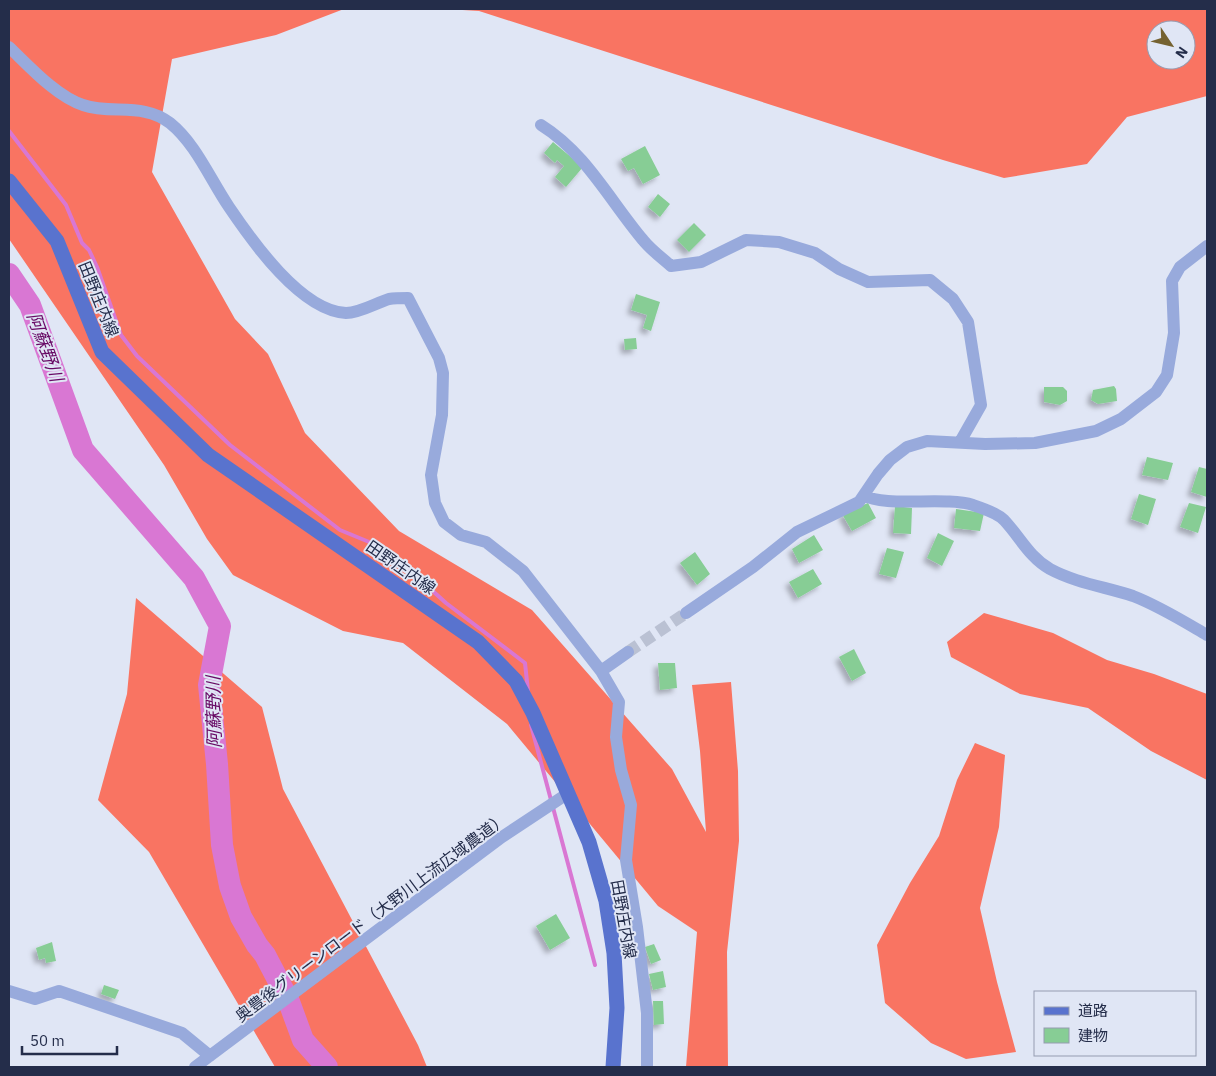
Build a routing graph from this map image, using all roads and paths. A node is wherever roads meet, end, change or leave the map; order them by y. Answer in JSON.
{"nodes":[{"id":1,"x":9,"y":47,"type":"edge"},
{"id":2,"x":541,"y":125,"type":"dead end"},
{"id":3,"x":9,"y":181,"type":"edge"},
{"id":4,"x":1207,"y":246,"type":"edge"},
{"id":5,"x":960,"y":442,"type":"junction"},
{"id":6,"x":864,"y":495,"type":"junction"},
{"id":7,"x":686,"y":613,"type":"tunnel mouth"},
{"id":8,"x":1207,"y":635,"type":"edge"},
{"id":9,"x":628,"y":652,"type":"tunnel mouth"},
{"id":10,"x":601,"y":670,"type":"junction"},
{"id":11,"x":567,"y":794,"type":"junction"},
{"id":12,"x":9,"y":991,"type":"edge"},
{"id":13,"x":210,"y":1056,"type":"junction"},
{"id":14,"x":195,"y":1067,"type":"edge"},
{"id":15,"x":613,"y":1067,"type":"edge"},
{"id":16,"x":647,"y":1067,"type":"edge"}],
"edges":[{"from":1,"to":10,"type":"street"},
{"from":2,"to":5,"type":"street"},
{"from":3,"to":11,"type":"main road","name":"田野庄内線"},
{"from":4,"to":5,"type":"street"},
{"from":5,"to":6,"type":"street"},
{"from":6,"to":7,"type":"street"},
{"from":6,"to":8,"type":"street"},
{"from":9,"to":10,"type":"street"},
{"from":10,"to":16,"type":"street"},
{"from":11,"to":13,"type":"street","name":"奥豊後グリーンロード（大野川上流広域農道）"},
{"from":11,"to":15,"type":"main road","name":"田野庄内線"},
{"from":12,"to":13,"type":"street"},
{"from":13,"to":14,"type":"street","name":"奥豊後グリーンロード（大野川上流広域農道）"}]}
